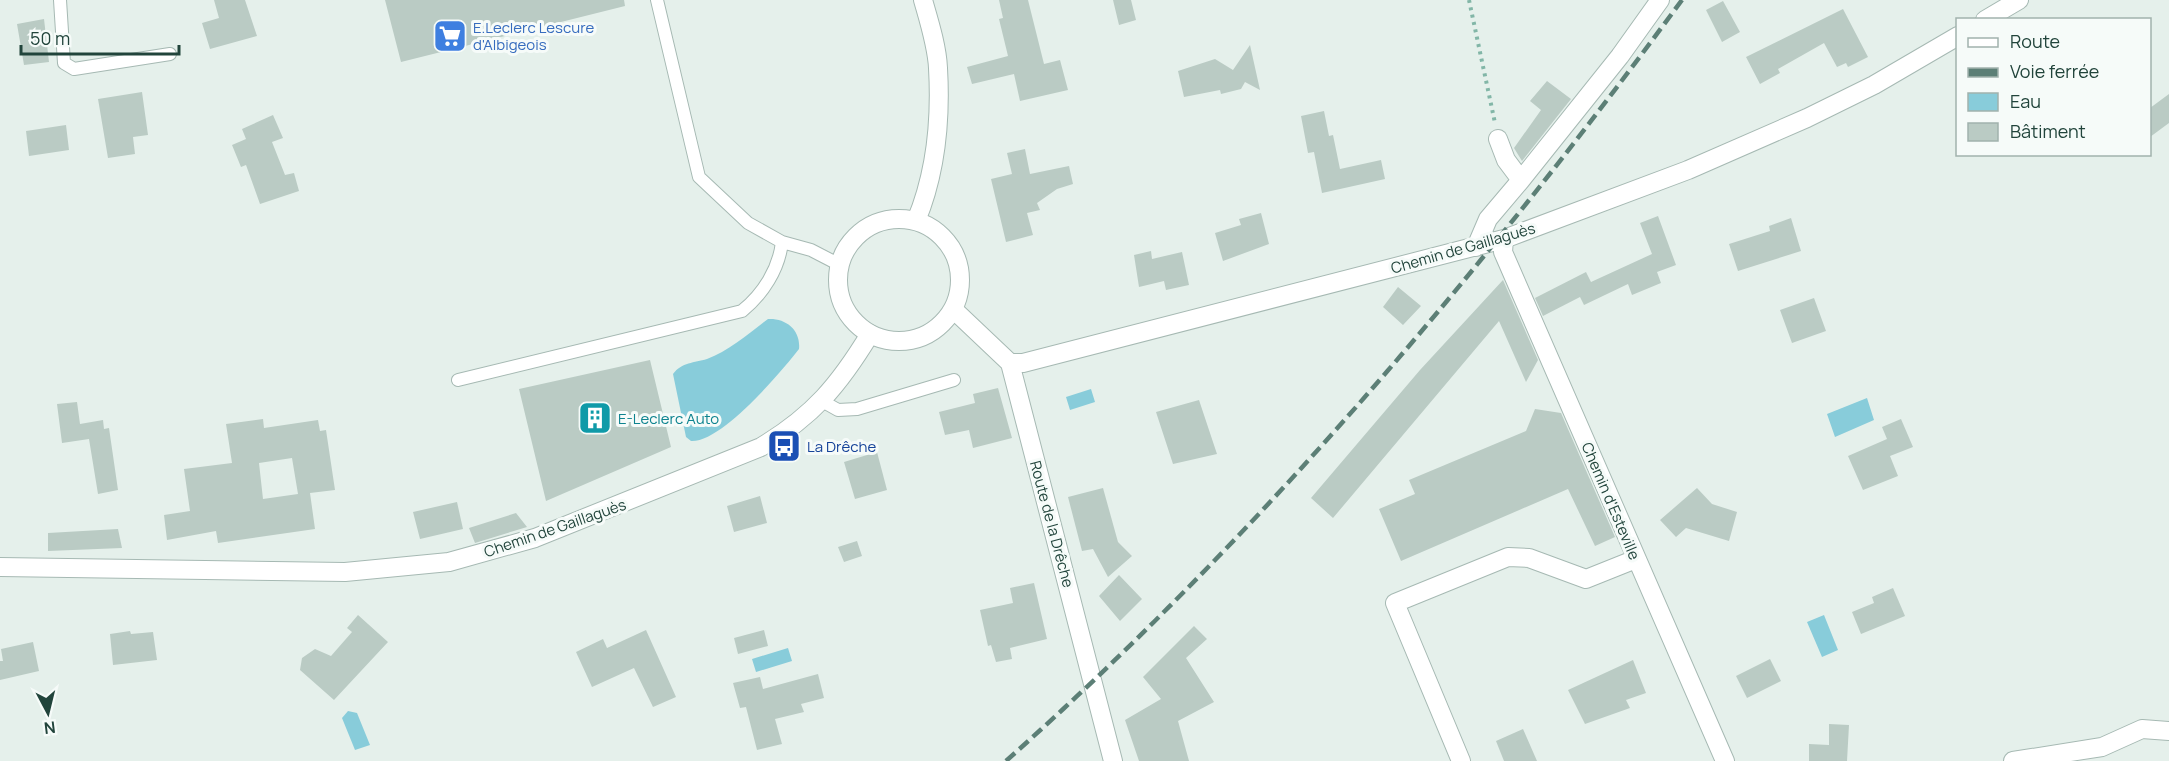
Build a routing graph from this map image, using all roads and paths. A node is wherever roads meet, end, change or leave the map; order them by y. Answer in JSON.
{"nodes":[{"id":1,"x":60,"y":0,"type":"edge"},
{"id":2,"x":657,"y":0,"type":"edge"},
{"id":3,"x":924,"y":0,"type":"edge"},
{"id":4,"x":1469,"y":0,"type":"edge"},
{"id":5,"x":1660,"y":0,"type":"edge"},
{"id":6,"x":2019,"y":0,"type":"edge"},
{"id":7,"x":1988,"y":18,"type":"edge"},
{"id":8,"x":1956,"y":37,"type":"edge"},
{"id":9,"x":170,"y":54,"type":"dead end"},
{"id":10,"x":1498,"y":139,"type":"joint"},
{"id":11,"x":1521,"y":180,"type":"junction"},
{"id":12,"x":916,"y":221,"type":"junction"},
{"id":13,"x":1504,"y":239,"type":"junction"},
{"id":14,"x":782,"y":242,"type":"junction"},
{"id":15,"x":1476,"y":247,"type":"junction"},
{"id":16,"x":840,"y":265,"type":"junction"},
{"id":17,"x":953,"y":309,"type":"junction"},
{"id":18,"x":870,"y":334,"type":"junction"},
{"id":19,"x":1010,"y":363,"type":"junction"},
{"id":20,"x":458,"y":380,"type":"dead end"},
{"id":21,"x":954,"y":380,"type":"dead end"},
{"id":22,"x":822,"y":401,"type":"junction"},
{"id":23,"x":1636,"y":559,"type":"junction"},
{"id":24,"x":0,"y":567,"type":"edge"},
{"id":25,"x":2169,"y":731,"type":"edge"},
{"id":26,"x":1113,"y":761,"type":"edge"},
{"id":27,"x":1461,"y":761,"type":"edge"},
{"id":28,"x":1725,"y":761,"type":"edge"},
{"id":29,"x":2013,"y":761,"type":"edge"}],
"edges":[{"from":1,"to":9,"type":"lane"},
{"from":2,"to":14,"type":"lane"},
{"from":3,"to":12,"type":"street"},
{"from":4,"to":10,"type":"path"},
{"from":5,"to":11,"type":"street"},
{"from":6,"to":7,"type":"street"},
{"from":8,"to":13,"type":"street","name":"Chemin de Gaillaguès"},
{"from":10,"to":11,"type":"street"},
{"from":11,"to":15,"type":"street"},
{"from":12,"to":16,"type":"street"},
{"from":12,"to":17,"type":"street"},
{"from":13,"to":15,"type":"street","name":"Chemin de Gaillaguès"},
{"from":13,"to":23,"type":"street","name":"Chemin d'Esteville"},
{"from":14,"to":16,"type":"lane"},
{"from":14,"to":20,"type":"lane"},
{"from":15,"to":19,"type":"street","name":"Chemin de Gaillaguès"},
{"from":16,"to":18,"type":"street"},
{"from":17,"to":18,"type":"street"},
{"from":17,"to":19,"type":"street"},
{"from":18,"to":22,"type":"street","name":"Chemin de Gaillaguès"},
{"from":19,"to":26,"type":"street","name":"Route de la Drêche"},
{"from":21,"to":22,"type":"lane"},
{"from":22,"to":24,"type":"street","name":"Chemin de Gaillaguès"},
{"from":23,"to":27,"type":"street"},
{"from":23,"to":28,"type":"street","name":"Chemin d'Esteville"},
{"from":25,"to":29,"type":"street"}]}
